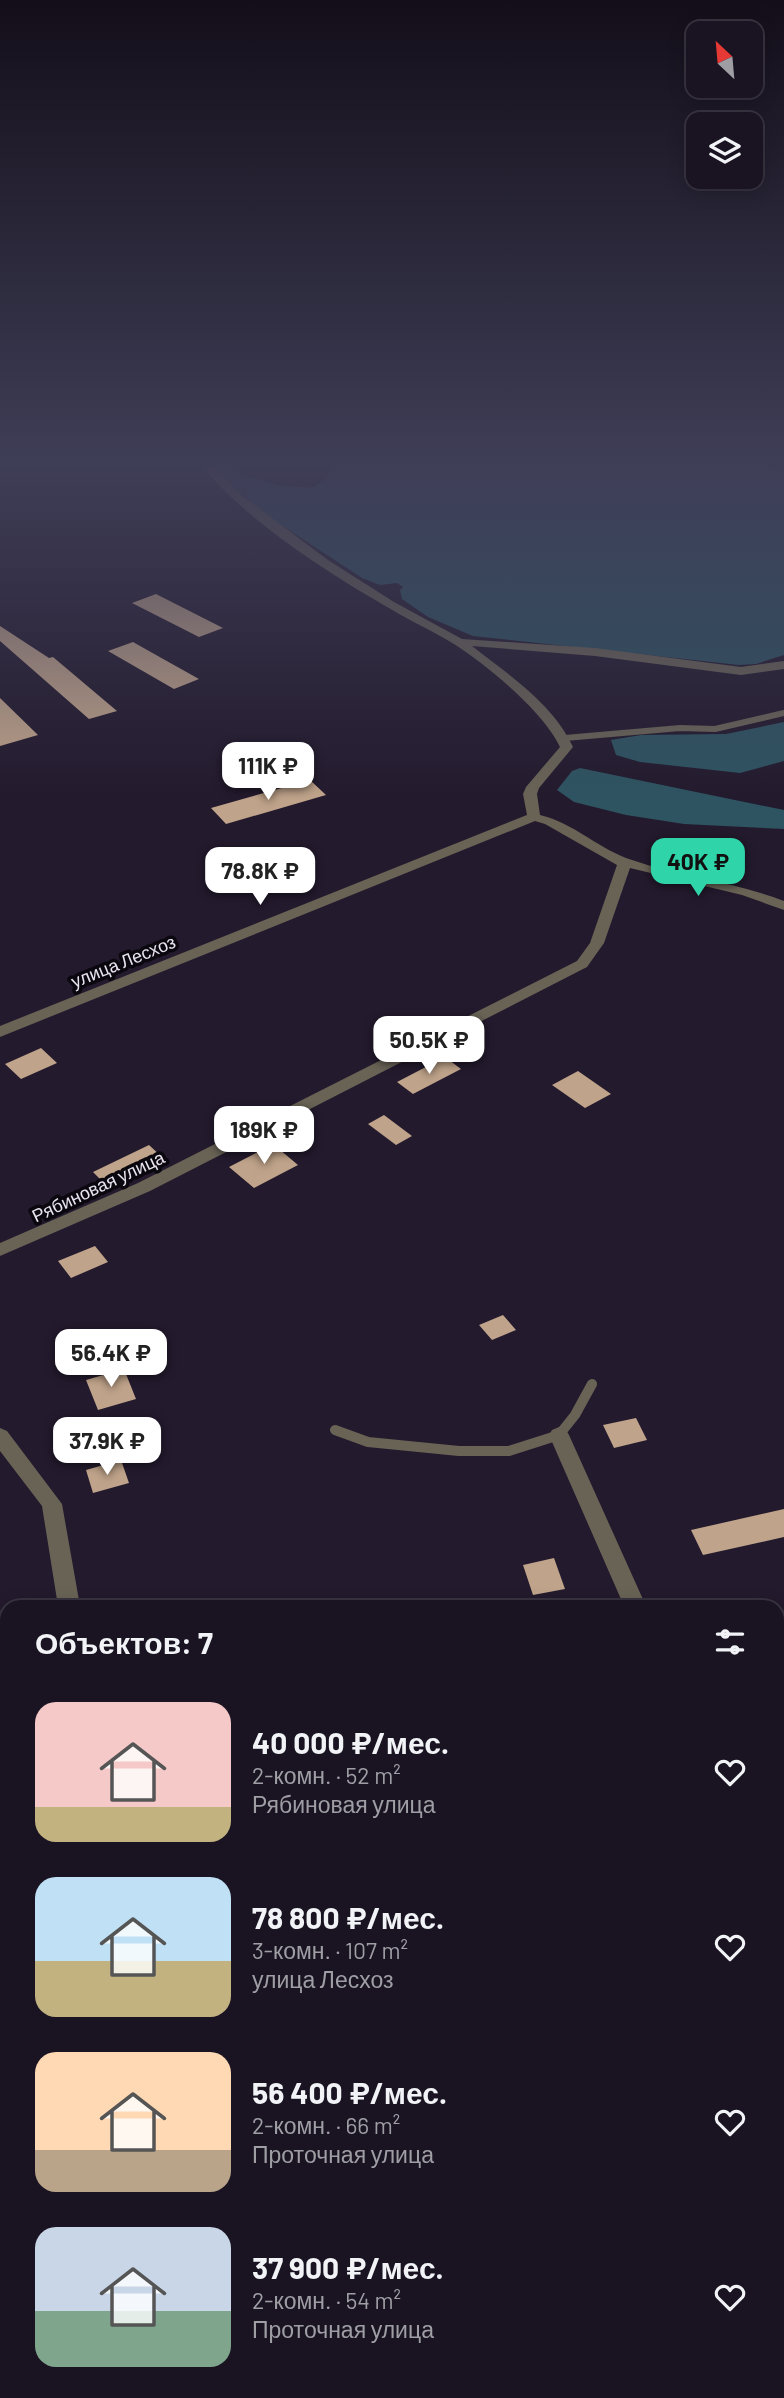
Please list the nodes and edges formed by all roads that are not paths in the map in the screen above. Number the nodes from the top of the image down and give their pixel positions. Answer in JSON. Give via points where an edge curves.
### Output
{"nodes":[{"id":1,"x":340,"y":575,"type":"edge"},
{"id":2,"x":459,"y":642,"type":"junction"},
{"id":3,"x":784,"y":665,"type":"edge"},
{"id":4,"x":784,"y":713,"type":"edge"},
{"id":5,"x":565,"y":738,"type":"junction"},
{"id":6,"x":534,"y":817,"type":"junction"},
{"id":7,"x":625,"y":863,"type":"junction"},
{"id":8,"x":784,"y":906,"type":"edge"},
{"id":9,"x":0,"y":1032,"type":"edge"},
{"id":10,"x":0,"y":1250,"type":"edge"},
{"id":11,"x":592,"y":1384,"type":"dead end"},
{"id":12,"x":335,"y":1430,"type":"dead end"},
{"id":13,"x":559,"y":1435,"type":"junction"},
{"id":14,"x":0,"y":1436,"type":"edge"},
{"id":15,"x":68,"y":1600,"type":"edge"},
{"id":16,"x":632,"y":1600,"type":"edge"}],
"edges":[{"from":1,"to":2,"type":"street"},
{"from":2,"to":3,"type":"street","via":[[595,652],[741,671]]},
{"from":2,"to":5,"type":"street","via":[[537,707]]},
{"from":4,"to":5,"type":"lane","via":[[715,729]]},
{"from":5,"to":6,"type":"street","via":[[567,747],[530,794]]},
{"from":6,"to":7,"type":"street","via":[[550,821]]},
{"from":6,"to":9,"type":"street","name":"улица Лесхоз"},
{"from":7,"to":8,"type":"street","via":[[735,889]]},
{"from":7,"to":10,"type":"street","name":"Рябиновая улица","via":[[597,943],[583,964],[144,1187]]},
{"from":11,"to":13,"type":"lane"},
{"from":12,"to":13,"type":"lane","via":[[368,1441],[459,1451],[509,1451]]},
{"from":13,"to":16,"type":"street"},
{"from":14,"to":15,"type":"street","via":[[51,1504]]}]}
